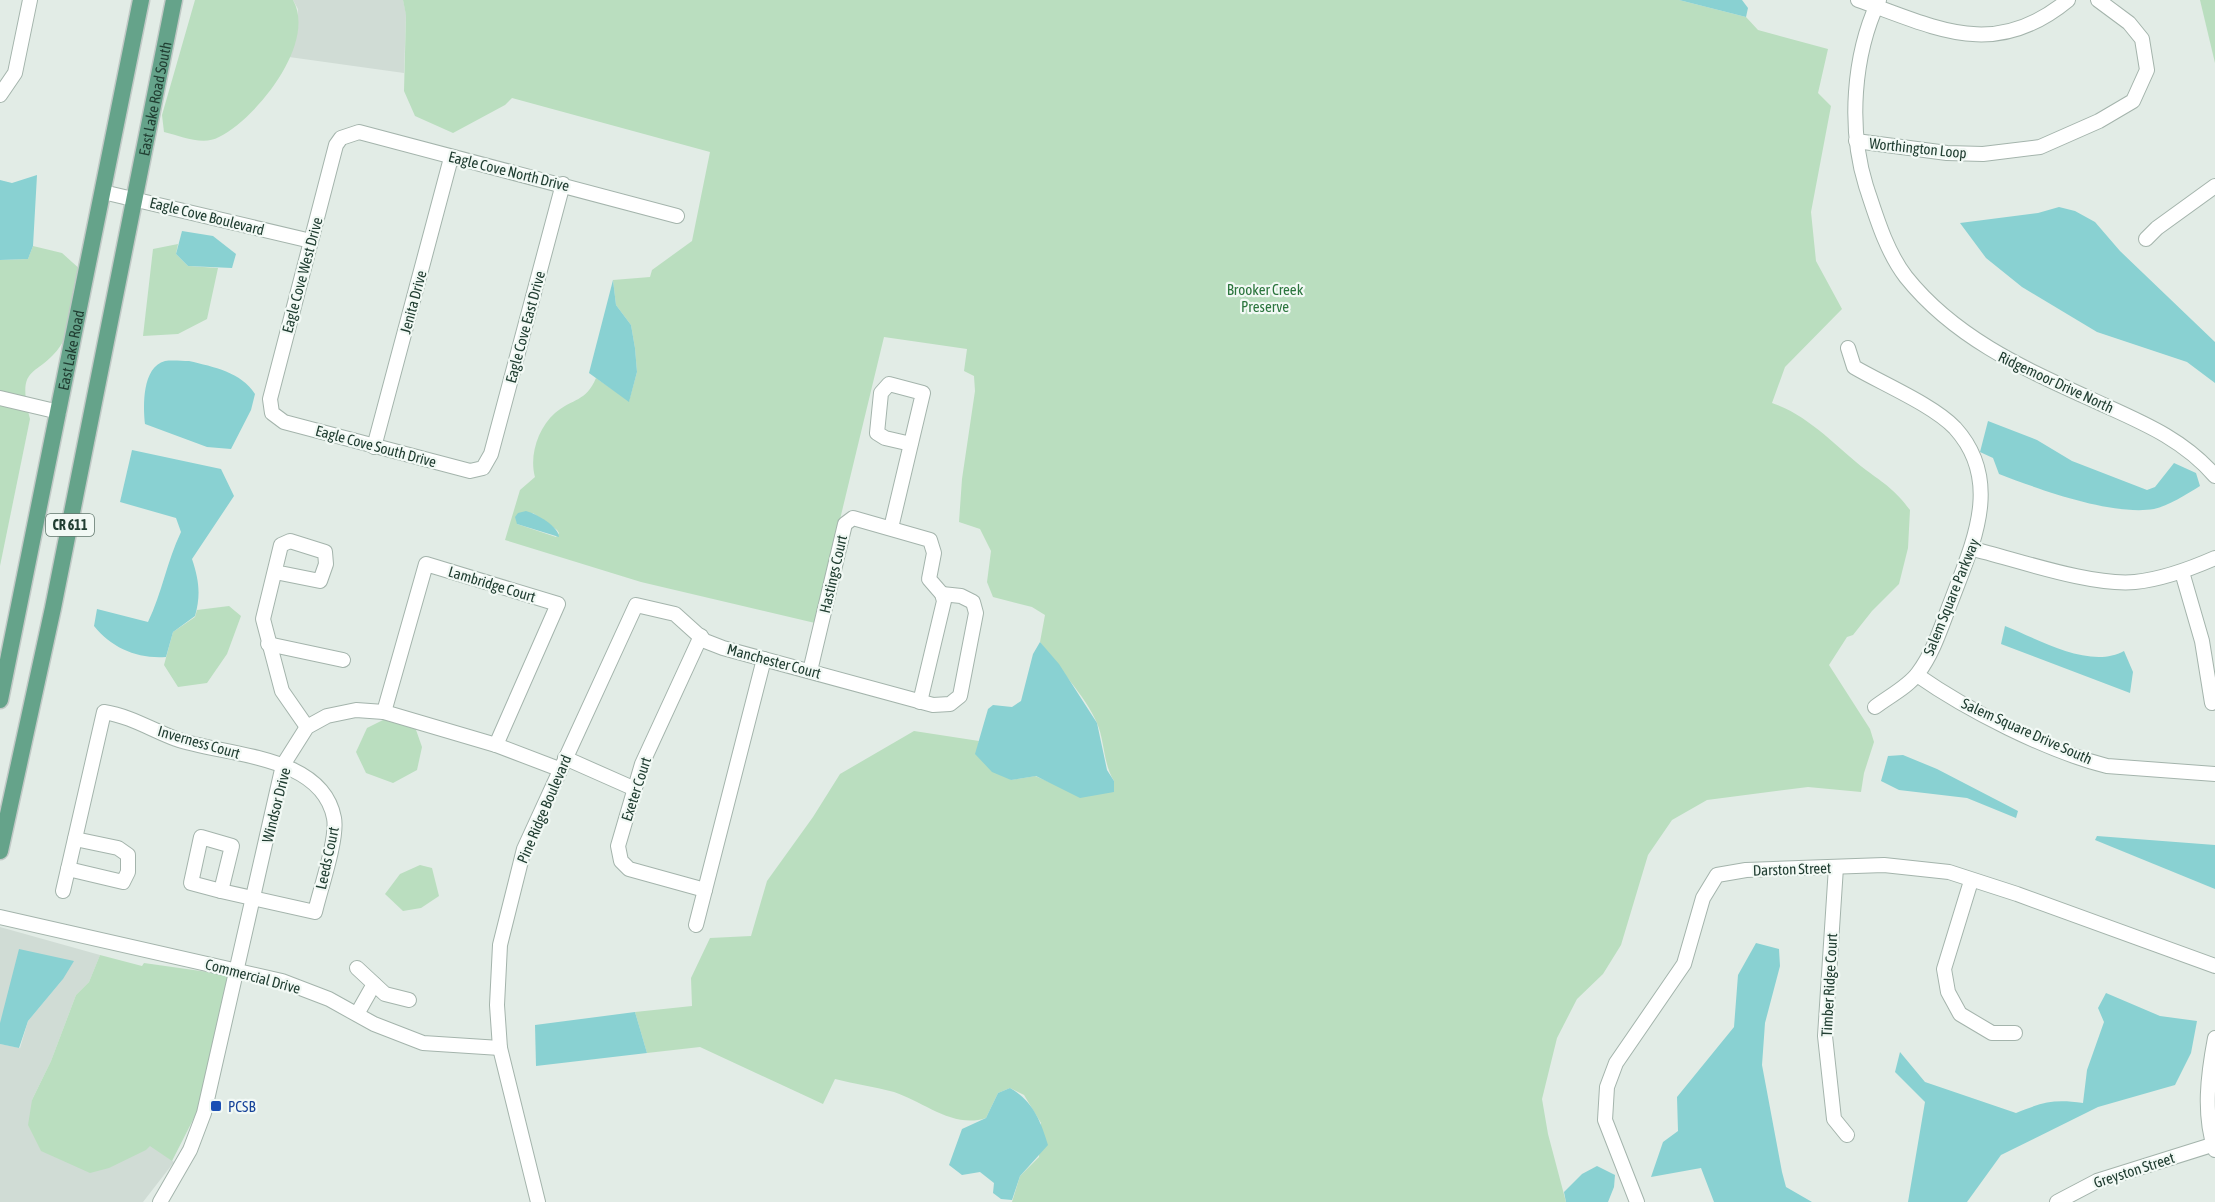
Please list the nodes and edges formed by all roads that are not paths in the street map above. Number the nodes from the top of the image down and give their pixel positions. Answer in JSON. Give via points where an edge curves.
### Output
{"nodes":[{"id":1,"x":30,"y":0,"type":"edge"},
{"id":2,"x":141,"y":0,"type":"edge"},
{"id":3,"x":174,"y":0,"type":"edge"},
{"id":4,"x":1858,"y":0,"type":"edge"},
{"id":5,"x":2068,"y":0,"type":"edge"},
{"id":6,"x":2098,"y":0,"type":"edge"},
{"id":7,"x":1878,"y":3,"type":"edge"},
{"id":8,"x":0,"y":94,"type":"edge"},
{"id":9,"x":341,"y":138,"type":"joint"},
{"id":10,"x":1856,"y":141,"type":"junction"},
{"id":11,"x":451,"y":158,"type":"junction"},
{"id":12,"x":563,"y":184,"type":"junction"},
{"id":13,"x":2215,"y":186,"type":"edge"},
{"id":14,"x":103,"y":192,"type":"junction"},
{"id":15,"x":134,"y":198,"type":"junction"},
{"id":16,"x":677,"y":216,"type":"dead end"},
{"id":17,"x":2146,"y":239,"type":"dead end"},
{"id":18,"x":311,"y":241,"type":"junction"},
{"id":19,"x":1848,"y":348,"type":"dead end"},
{"id":20,"x":0,"y":398,"type":"edge"},
{"id":21,"x":59,"y":412,"type":"junction"},
{"id":22,"x":272,"y":413,"type":"joint"},
{"id":23,"x":911,"y":444,"type":"junction"},
{"id":24,"x":374,"y":447,"type":"junction"},
{"id":25,"x":483,"y":468,"type":"joint"},
{"id":26,"x":2215,"y":476,"type":"edge"},
{"id":27,"x":891,"y":528,"type":"junction"},
{"id":28,"x":1972,"y":549,"type":"junction"},
{"id":29,"x":2215,"y":558,"type":"edge"},
{"id":30,"x":275,"y":572,"type":"dead end"},
{"id":31,"x":2182,"y":572,"type":"junction"},
{"id":32,"x":942,"y":594,"type":"junction"},
{"id":33,"x":636,"y":604,"type":"joint"},
{"id":34,"x":701,"y":636,"type":"junction"},
{"id":35,"x":268,"y":644,"type":"junction"},
{"id":36,"x":764,"y":659,"type":"junction"},
{"id":37,"x":343,"y":660,"type":"dead end"},
{"id":38,"x":810,"y":672,"type":"junction"},
{"id":39,"x":1917,"y":675,"type":"junction"},
{"id":40,"x":0,"y":700,"type":"edge"},
{"id":41,"x":921,"y":702,"type":"junction"},
{"id":42,"x":2212,"y":703,"type":"dead end"},
{"id":43,"x":1875,"y":707,"type":"dead end"},
{"id":44,"x":384,"y":711,"type":"junction"},
{"id":45,"x":307,"y":727,"type":"junction"},
{"id":46,"x":496,"y":746,"type":"junction"},
{"id":47,"x":562,"y":763,"type":"junction"},
{"id":48,"x":283,"y":765,"type":"junction"},
{"id":49,"x":2215,"y":774,"type":"edge"},
{"id":50,"x":635,"y":789,"type":"junction"},
{"id":51,"x":75,"y":839,"type":"junction"},
{"id":52,"x":0,"y":851,"type":"edge"},
{"id":53,"x":1836,"y":867,"type":"junction"},
{"id":54,"x":68,"y":869,"type":"junction"},
{"id":55,"x":1971,"y":880,"type":"junction"},
{"id":56,"x":705,"y":890,"type":"junction"},
{"id":57,"x":63,"y":891,"type":"dead end"},
{"id":58,"x":221,"y":891,"type":"dead end"},
{"id":59,"x":254,"y":898,"type":"junction"},
{"id":60,"x":0,"y":918,"type":"edge"},
{"id":61,"x":696,"y":925,"type":"dead end"},
{"id":62,"x":2215,"y":966,"type":"edge"},
{"id":63,"x":357,"y":968,"type":"dead end"},
{"id":64,"x":237,"y":970,"type":"junction"},
{"id":65,"x":374,"y":984,"type":"junction"},
{"id":66,"x":409,"y":1000,"type":"dead end"},
{"id":67,"x":357,"y":1014,"type":"junction"},
{"id":68,"x":2015,"y":1033,"type":"dead end"},
{"id":69,"x":2215,"y":1038,"type":"edge"},
{"id":70,"x":500,"y":1048,"type":"junction"},
{"id":71,"x":1847,"y":1135,"type":"dead end"},
{"id":72,"x":2214,"y":1146,"type":"edge"},
{"id":73,"x":160,"y":1202,"type":"edge"},
{"id":74,"x":538,"y":1202,"type":"edge"},
{"id":75,"x":1637,"y":1202,"type":"edge"},
{"id":76,"x":2057,"y":1202,"type":"edge"}],
"edges":[{"from":1,"to":8,"type":"street","via":[[15,74]]},
{"from":2,"to":14,"type":"main road","name":"East Lake Road","number":"CR 611"},
{"from":3,"to":15,"type":"main road","name":"East Lake Road South","number":"CR 611"},
{"from":4,"to":7,"type":"street"},
{"from":5,"to":7,"type":"street","via":[[2025,28],[1993,36],[1955,33]]},
{"from":6,"to":10,"type":"street","name":"Worthington Loop","via":[[2129,23],[2142,39],[2147,70],[2133,101],[2099,121],[2040,147],[1983,154]]},
{"from":7,"to":10,"type":"street","name":"Ridgemoor Drive North","via":[[1860,60]]},
{"from":9,"to":11,"type":"street","name":"Eagle Cove North Drive","via":[[359,132]]},
{"from":9,"to":18,"type":"street","name":"Eagle Cove West Drive"},
{"from":10,"to":26,"type":"street","name":"Ridgemoor Drive North","via":[[1880,228],[1905,276],[1953,325],[2019,367],[2162,432],[2197,457]]},
{"from":11,"to":12,"type":"street","name":"Eagle Cove North Drive"},
{"from":11,"to":24,"type":"street","name":"Jenita Drive"},
{"from":12,"to":16,"type":"street","name":"Eagle Cove North Drive"},
{"from":12,"to":25,"type":"street","name":"Eagle Cove East Drive","via":[[491,454]]},
{"from":13,"to":17,"type":"street"},
{"from":14,"to":15,"type":"street","name":"Eagle Cove Boulevard"},
{"from":14,"to":21,"type":"main road","name":"East Lake Road","number":"CR 611"},
{"from":15,"to":18,"type":"street","name":"Eagle Cove Boulevard"},
{"from":15,"to":52,"type":"main road","number":"CR 611","via":[[53,608]]},
{"from":18,"to":22,"type":"street","name":"Eagle Cove West Drive","via":[[270,399]]},
{"from":19,"to":28,"type":"street","name":"Salem Square Parkway","via":[[1854,367],[1942,416],[1967,446],[1982,494]]},
{"from":20,"to":21,"type":"street"},
{"from":21,"to":40,"type":"main road","name":"East Lake Road","number":"CR 611"},
{"from":22,"to":24,"type":"street","name":"Eagle Cove South Drive","via":[[284,422]]},
{"from":23,"to":23,"type":"street","via":[[923,393],[889,384],[881,393],[877,433]]},
{"from":23,"to":27,"type":"street"},
{"from":24,"to":25,"type":"street","name":"Eagle Cove South Drive","via":[[470,471]]},
{"from":27,"to":32,"type":"street","name":"Hastings Court","via":[[930,540],[933,553],[929,579]]},
{"from":27,"to":38,"type":"street","name":"Hastings Court","via":[[853,518],[845,524]]},
{"from":28,"to":31,"type":"street","via":[[2110,582],[2136,582]]},
{"from":28,"to":39,"type":"street","name":"Salem Square Parkway","via":[[1935,642]]},
{"from":29,"to":31,"type":"street"},
{"from":30,"to":35,"type":"street","via":[[263,619]]},
{"from":31,"to":42,"type":"street","via":[[2202,641]]},
{"from":32,"to":41,"type":"street","via":[[944,601]]},
{"from":32,"to":41,"type":"street","name":"Manchester Court","via":[[973,602],[976,613],[962,686],[960,696],[950,704]]},
{"from":33,"to":34,"type":"street","name":"Manchester Court","via":[[675,614]]},
{"from":33,"to":47,"type":"street","name":"Pine Ridge Boulevard"},
{"from":34,"to":36,"type":"street","name":"Manchester Court","via":[[723,648]]},
{"from":34,"to":50,"type":"street","name":"Exeter Court","via":[[642,764]]},
{"from":35,"to":37,"type":"street"},
{"from":35,"to":45,"type":"street","via":[[282,691]]},
{"from":36,"to":38,"type":"street","name":"Manchester Court"},
{"from":36,"to":56,"type":"street"},
{"from":38,"to":41,"type":"street","name":"Manchester Court"},
{"from":39,"to":43,"type":"street","name":"Salem Square Parkway"},
{"from":39,"to":49,"type":"street","name":"Salem Square Drive South","via":[[1941,692],[2091,762]]},
{"from":44,"to":45,"type":"street","via":[[356,710],[327,716]]},
{"from":44,"to":46,"type":"street"},
{"from":44,"to":46,"type":"street","name":"Lambridge Court","via":[[426,564],[558,604]]},
{"from":45,"to":48,"type":"street","name":"Windsor Drive"},
{"from":46,"to":47,"type":"street"},
{"from":47,"to":50,"type":"street"},
{"from":47,"to":70,"type":"street","name":"Pine Ridge Boulevard","via":[[524,849],[500,945]]},
{"from":48,"to":51,"type":"street","name":"Inverness Court","via":[[177,739],[104,712]]},
{"from":48,"to":59,"type":"street","name":"Windsor Drive"},
{"from":48,"to":59,"type":"street","name":"Leeds Court","via":[[313,782],[329,801],[335,820],[334,836],[315,912]]},
{"from":50,"to":56,"type":"street","name":"Exeter Court","via":[[618,846],[621,861],[628,869]]},
{"from":51,"to":54,"type":"street","name":"Inverness Court"},
{"from":51,"to":54,"type":"street","via":[[128,855],[128,872],[123,882]]},
{"from":53,"to":55,"type":"street","name":"Darston Street","via":[[1913,866]]},
{"from":53,"to":71,"type":"street","name":"Timber Ridge Court","via":[[1825,1036],[1834,1119]]},
{"from":53,"to":75,"type":"street","name":"Darston Street","via":[[1746,870],[1713,878],[1703,898],[1684,964],[1616,1063],[1607,1087],[1605,1120]]},
{"from":54,"to":57,"type":"street","name":"Inverness Court"},
{"from":55,"to":62,"type":"street","name":"Darston Street"},
{"from":55,"to":68,"type":"street","via":[[1944,969],[1948,992],[1960,1014],[1992,1033]]},
{"from":56,"to":61,"type":"street"},
{"from":58,"to":59,"type":"street"},
{"from":59,"to":64,"type":"street","name":"Windsor Drive"},
{"from":60,"to":64,"type":"street","name":"Commercial Drive"},
{"from":63,"to":65,"type":"street"},
{"from":64,"to":67,"type":"street","name":"Commercial Drive","via":[[282,981]]},
{"from":64,"to":73,"type":"street","name":"Windsor Drive","via":[[202,1119],[190,1150]]},
{"from":65,"to":66,"type":"street","via":[[394,998]]},
{"from":65,"to":67,"type":"street"},
{"from":67,"to":70,"type":"street","name":"Commercial Drive","via":[[423,1043]]},
{"from":69,"to":72,"type":"street","via":[[2207,1102]]},
{"from":70,"to":74,"type":"street","name":"Pine Ridge Boulevard"},
{"from":72,"to":76,"type":"street","name":"Greyston Street","via":[[2097,1181]]}]}
